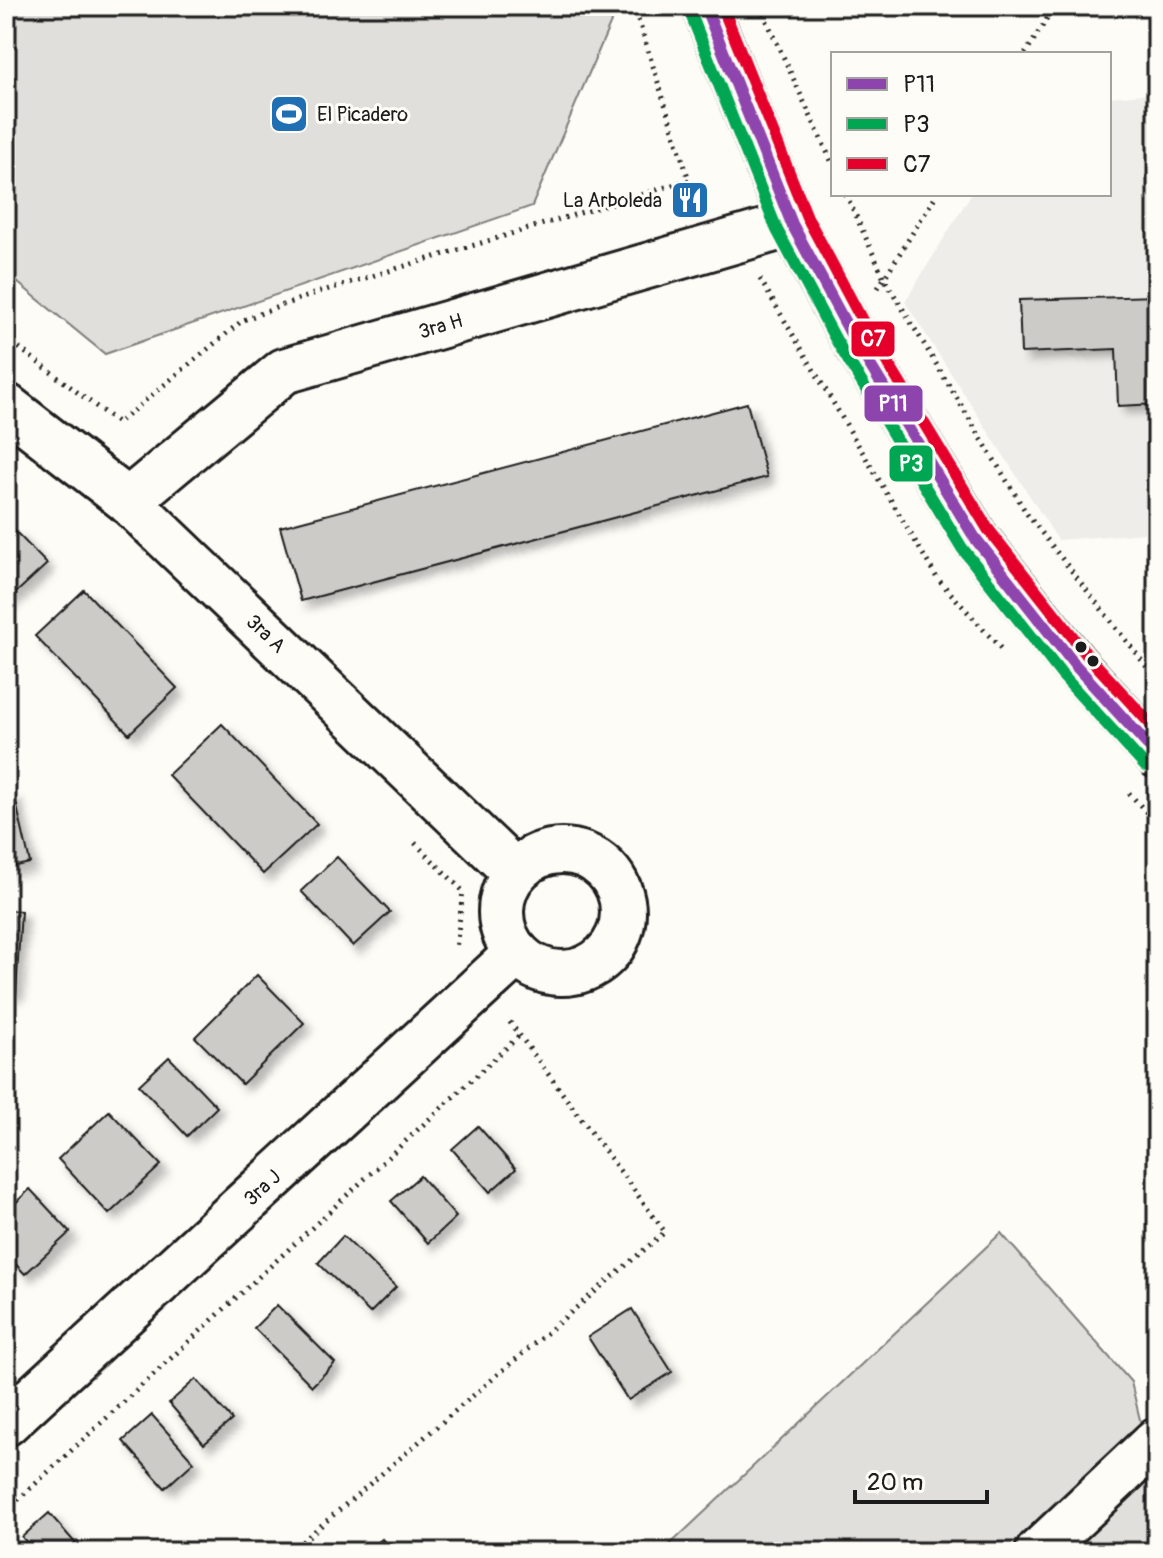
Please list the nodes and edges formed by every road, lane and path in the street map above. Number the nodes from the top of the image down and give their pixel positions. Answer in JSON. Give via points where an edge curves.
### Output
{"nodes":[{"id":1,"x":634,"y":6,"type":"edge"},
{"id":2,"x":705,"y":6,"type":"edge"},
{"id":3,"x":760,"y":6,"type":"edge"},
{"id":4,"x":1055,"y":6,"type":"edge"},
{"id":5,"x":1026,"y":52,"type":"edge"},
{"id":6,"x":831,"y":161,"type":"edge"},
{"id":7,"x":847,"y":196,"type":"edge"},
{"id":8,"x":936,"y":196,"type":"edge"},
{"id":9,"x":792,"y":224,"type":"junction"},
{"id":10,"x":884,"y":278,"type":"junction"},
{"id":11,"x":850,"y":332,"type":"junction"},
{"id":12,"x":6,"y":338,"type":"edge"},
{"id":13,"x":6,"y":406,"type":"edge"},
{"id":14,"x":128,"y":501,"type":"junction"},
{"id":15,"x":1157,"y":680,"type":"edge"},
{"id":16,"x":1157,"y":755,"type":"edge"},
{"id":17,"x":406,"y":835,"type":"dead end"},
{"id":18,"x":515,"y":872,"type":"junction"},
{"id":19,"x":456,"y":950,"type":"dead end"},
{"id":20,"x":517,"y":953,"type":"junction"},
{"id":21,"x":482,"y":985,"type":"junction"},
{"id":22,"x":519,"y":1036,"type":"junction"},
{"id":23,"x":6,"y":1423,"type":"edge"},
{"id":24,"x":1157,"y":1440,"type":"edge"},
{"id":25,"x":6,"y":1511,"type":"edge"},
{"id":26,"x":290,"y":1552,"type":"edge"},
{"id":27,"x":1038,"y":1552,"type":"edge"}],
"edges":[{"from":1,"to":12,"type":"path","via":[[689,180],[243,320],[118,423]]},
{"from":2,"to":9,"type":"street"},
{"from":3,"to":6,"type":"path"},
{"from":4,"to":5,"type":"path"},
{"from":7,"to":10,"type":"path"},
{"from":8,"to":10,"type":"path"},
{"from":9,"to":11,"type":"street"},
{"from":9,"to":14,"type":"street","name":"3ra H","via":[[284,371]]},
{"from":10,"to":11,"type":"path"},
{"from":10,"to":15,"type":"path","via":[[1027,514]]},
{"from":11,"to":16,"type":"street","via":[[975,538],[1075,665]]},
{"from":13,"to":14,"type":"street","name":"3ra A"},
{"from":14,"to":18,"type":"street","name":"3ra A"},
{"from":17,"to":19,"type":"path","via":[[463,891]]},
{"from":18,"to":20,"type":"street","via":[[501,904],[501,922]]},
{"from":18,"to":20,"type":"street","via":[[531,859],[570,851],[607,870],[623,907],[614,943],[586,967],[550,971]]},
{"from":20,"to":21,"type":"street","name":"3ra J"},
{"from":21,"to":22,"type":"path"},
{"from":21,"to":23,"type":"street","name":"3ra J"},
{"from":22,"to":25,"type":"path"},
{"from":22,"to":26,"type":"path","via":[[665,1232]]},
{"from":24,"to":27,"type":"street"}]}
